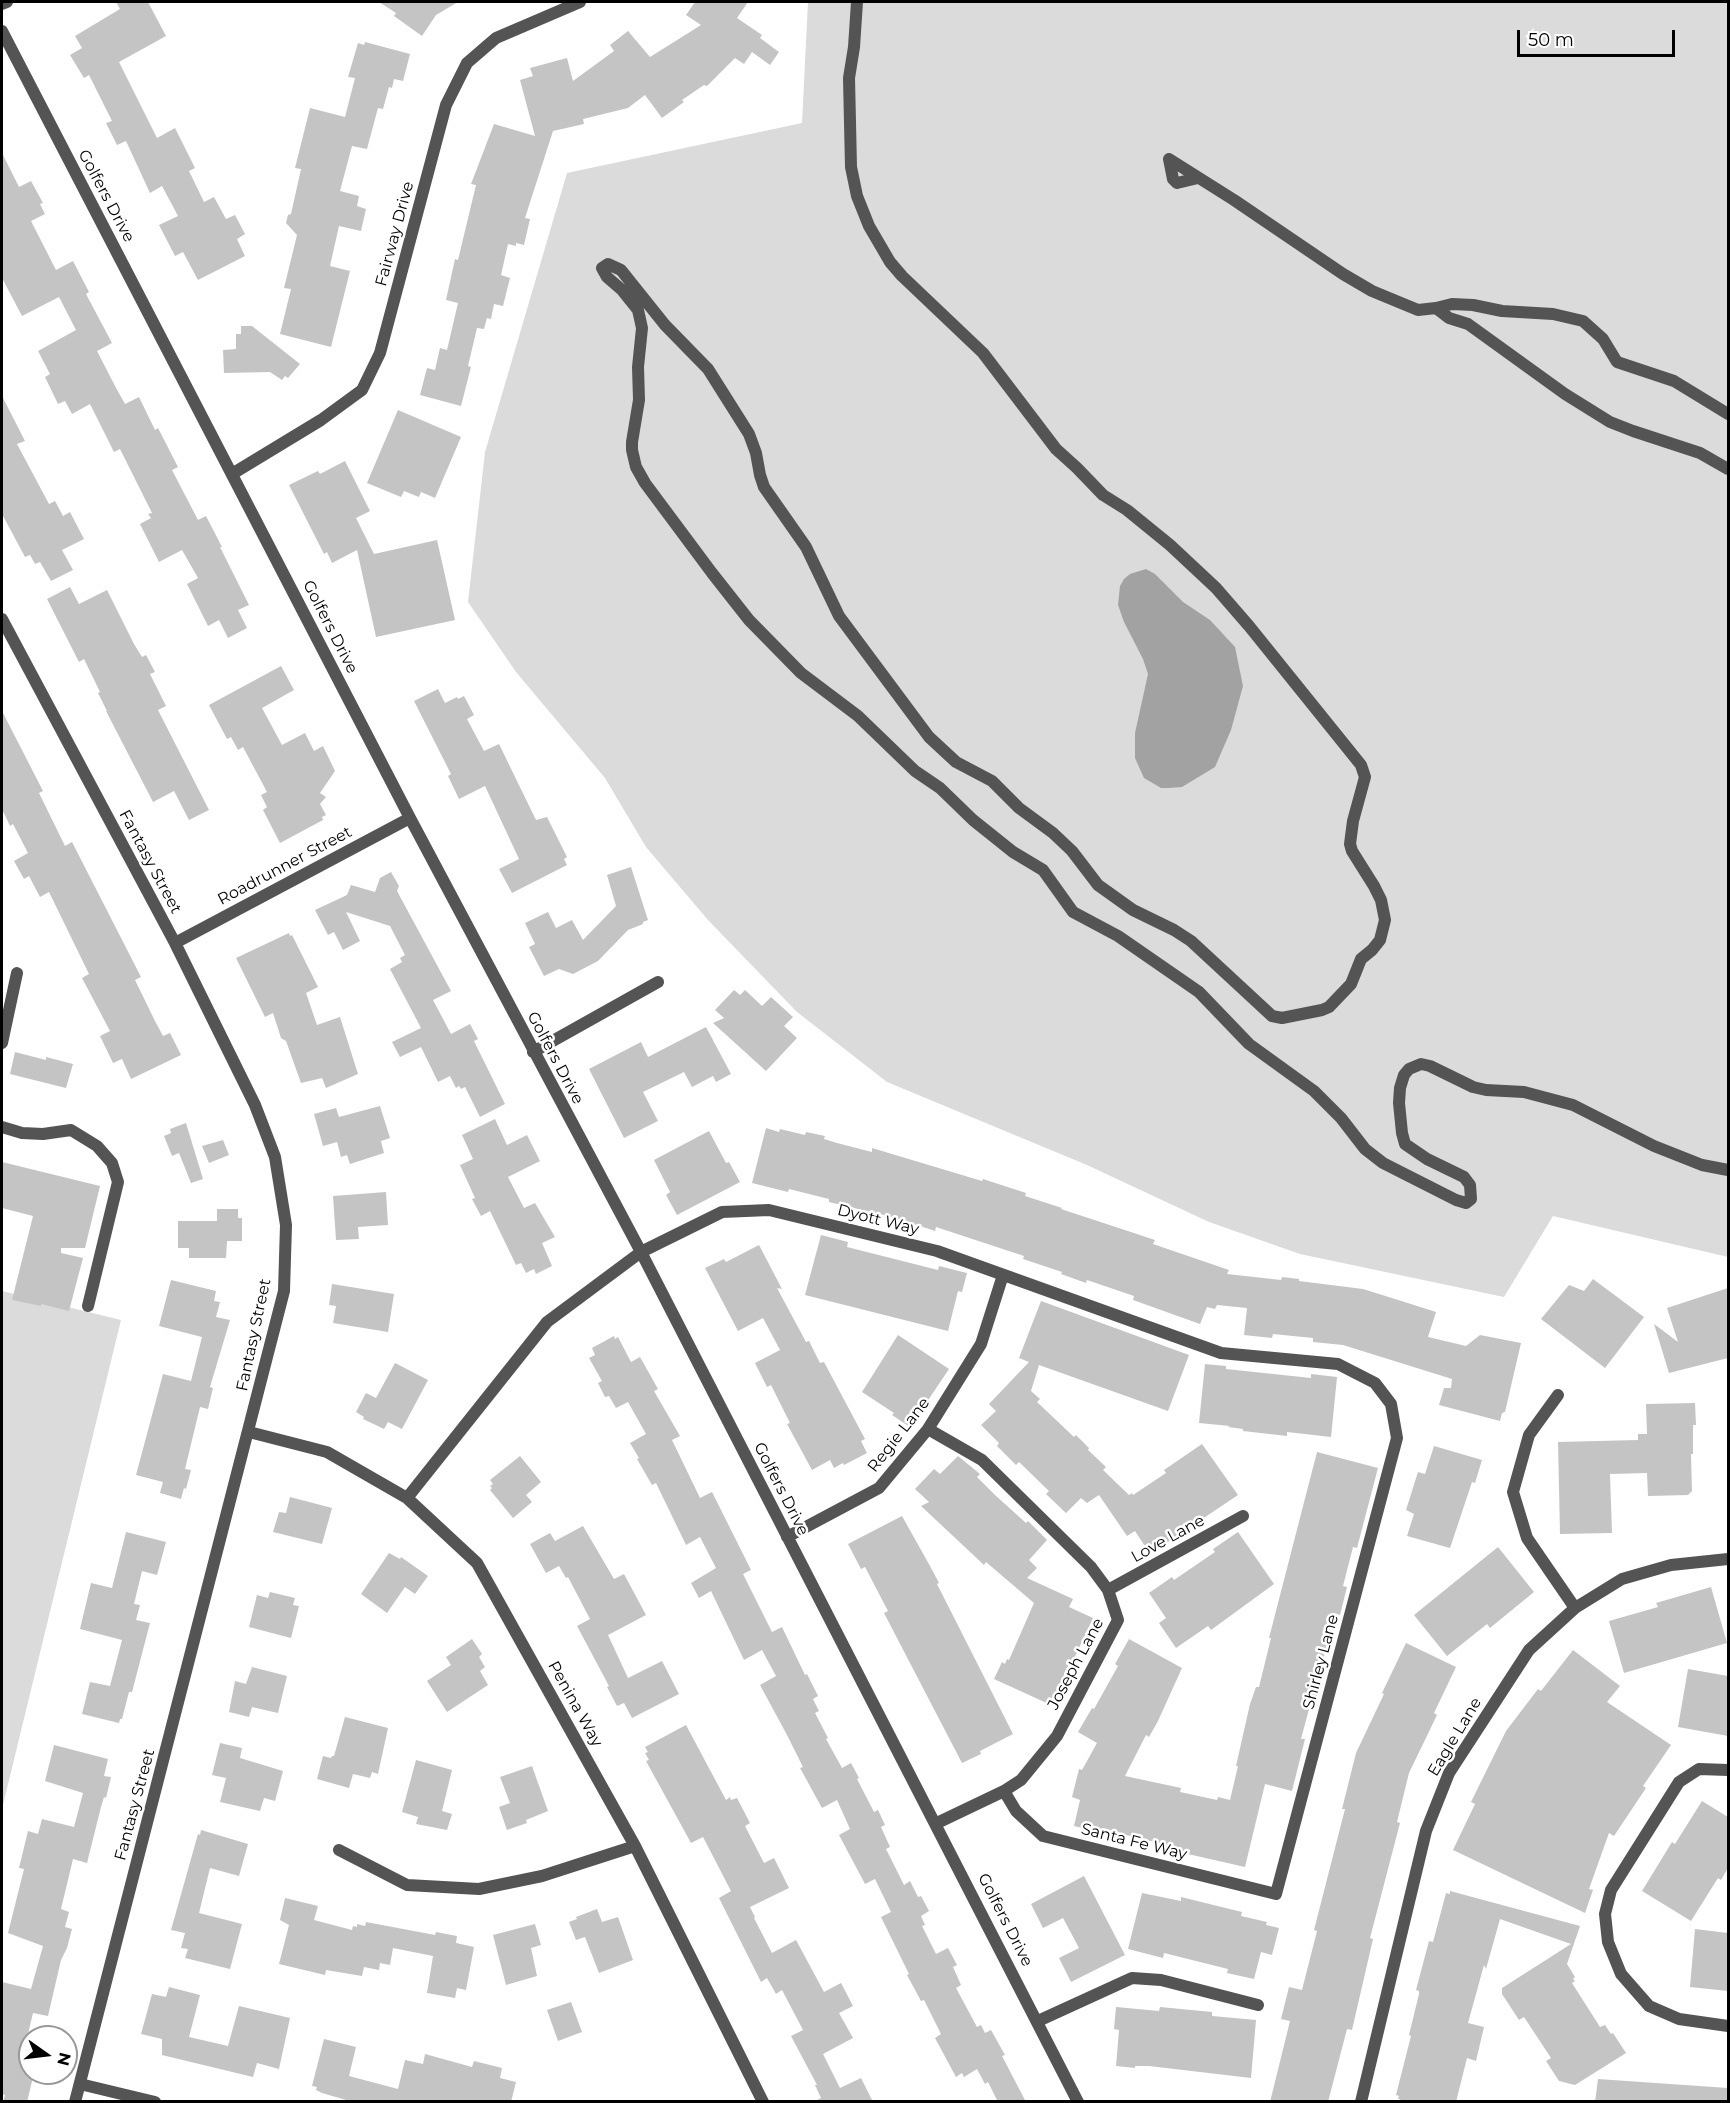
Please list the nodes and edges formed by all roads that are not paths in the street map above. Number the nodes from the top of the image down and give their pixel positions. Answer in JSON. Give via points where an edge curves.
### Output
{"nodes":[{"id":1,"x":7,"y":2,"type":"edge"},
{"id":2,"x":580,"y":2,"type":"edge"},
{"id":3,"x":857,"y":2,"type":"edge"},
{"id":4,"x":2,"y":4,"type":"edge"},
{"id":5,"x":2,"y":31,"type":"edge"},
{"id":6,"x":1198,"y":178,"type":"dead end"},
{"id":7,"x":1436,"y":308,"type":"junction"},
{"id":8,"x":1728,"y":414,"type":"edge"},
{"id":9,"x":1728,"y":469,"type":"edge"},
{"id":10,"x":232,"y":474,"type":"junction"},
{"id":11,"x":2,"y":619,"type":"edge"},
{"id":12,"x":410,"y":818,"type":"junction"},
{"id":13,"x":175,"y":943,"type":"junction"},
{"id":14,"x":17,"y":973,"type":"dead end"},
{"id":15,"x":658,"y":982,"type":"dead end"},
{"id":16,"x":2,"y":1043,"type":"edge"},
{"id":17,"x":533,"y":1052,"type":"junction"},
{"id":18,"x":2,"y":1127,"type":"edge"},
{"id":19,"x":1728,"y":1170,"type":"edge"},
{"id":20,"x":641,"y":1252,"type":"junction"},
{"id":21,"x":1003,"y":1275,"type":"junction"},
{"id":22,"x":88,"y":1306,"type":"dead end"},
{"id":23,"x":1558,"y":1395,"type":"dead end"},
{"id":24,"x":928,"y":1429,"type":"junction"},
{"id":25,"x":249,"y":1432,"type":"junction"},
{"id":26,"x":1397,"y":1438,"type":"joint"},
{"id":27,"x":407,"y":1497,"type":"junction"},
{"id":28,"x":1243,"y":1516,"type":"dead end"},
{"id":29,"x":787,"y":1537,"type":"junction"},
{"id":30,"x":1728,"y":1559,"type":"edge"},
{"id":31,"x":1108,"y":1590,"type":"junction"},
{"id":32,"x":1575,"y":1608,"type":"junction"},
{"id":33,"x":1728,"y":1770,"type":"edge"},
{"id":34,"x":1004,"y":1791,"type":"junction"},
{"id":35,"x":937,"y":1823,"type":"junction"},
{"id":36,"x":635,"y":1846,"type":"junction"},
{"id":37,"x":339,"y":1850,"type":"dead end"},
{"id":38,"x":1276,"y":1894,"type":"joint"},
{"id":39,"x":1258,"y":2005,"type":"dead end"},
{"id":40,"x":1038,"y":2021,"type":"junction"},
{"id":41,"x":1728,"y":2025,"type":"edge"},
{"id":42,"x":80,"y":2084,"type":"junction"},
{"id":43,"x":75,"y":2102,"type":"edge"},
{"id":44,"x":155,"y":2102,"type":"edge"},
{"id":45,"x":763,"y":2102,"type":"edge"},
{"id":46,"x":1078,"y":2102,"type":"edge"},
{"id":47,"x":1361,"y":2102,"type":"edge"}],
"edges":[{"from":1,"to":4,"type":"street"},
{"from":2,"to":10,"type":"street","name":"Fairway Drive","via":[[496,38],[467,63],[446,105],[380,353],[362,390]]},
{"from":3,"to":19,"type":"street","via":[[849,86],[851,167],[869,226],[890,262],[983,352],[1056,449],[1103,495],[1170,545],[1216,588],[1361,765],[1365,777],[1350,844],[1381,900],[1385,920],[1380,940],[1361,959],[1351,984],[1322,1010],[1272,1017],[1191,941],[1133,910],[1098,885],[1053,833],[1019,808],[999,786],[956,762],[929,737],[839,615],[806,547],[764,487],[749,434],[708,369],[665,326],[621,270],[608,264],[602,268],[638,310],[642,328],[639,400],[632,442],[636,467],[645,483],[749,620],[801,673],[858,716],[973,820],[1043,870],[1073,912],[1118,936],[1199,992],[1249,1044],[1314,1091],[1365,1149],[1383,1163],[1456,1200],[1466,1203],[1470,1199],[1470,1185],[1464,1178],[1405,1144],[1398,1103],[1400,1088],[1408,1069],[1421,1064],[1486,1090],[1524,1092],[1573,1105],[1654,1146],[1702,1165]]},
{"from":5,"to":10,"type":"street","name":"Golfers Drive"},
{"from":6,"to":7,"type":"street","via":[[1372,291],[1418,310]]},
{"from":7,"to":8,"type":"street","via":[[1473,305],[1583,321],[1604,339],[1617,362],[1674,381]]},
{"from":7,"to":9,"type":"street","via":[[1449,318],[1468,324],[1610,422],[1700,453]]},
{"from":10,"to":12,"type":"street","name":"Golfers Drive"},
{"from":11,"to":13,"type":"street","name":"Fantasy Street"},
{"from":12,"to":13,"type":"street","name":"Roadrunner Street"},
{"from":12,"to":17,"type":"street","name":"Golfers Drive"},
{"from":13,"to":25,"type":"street","name":"Fantasy Street","via":[[255,1105],[275,1157],[286,1225],[284,1291]]},
{"from":14,"to":16,"type":"street"},
{"from":15,"to":17,"type":"street"},
{"from":17,"to":20,"type":"street","name":"Golfers Drive"},
{"from":18,"to":22,"type":"street","via":[[43,1134],[71,1130],[97,1146],[112,1163],[118,1182]]},
{"from":20,"to":21,"type":"street","name":"Dyott Way","via":[[722,1212],[769,1210],[937,1251]]},
{"from":20,"to":27,"type":"street","name":"Dyott Way","via":[[547,1322]]},
{"from":20,"to":29,"type":"street","name":"Golfers Drive"},
{"from":21,"to":24,"type":"street","name":"Regie Lane","via":[[981,1344]]},
{"from":21,"to":26,"type":"street","name":"Dyott Way","via":[[1221,1353],[1338,1364],[1375,1383],[1391,1404]]},
{"from":23,"to":32,"type":"street","via":[[1529,1435],[1513,1492],[1527,1538]]},
{"from":24,"to":29,"type":"street","name":"Regie Lane","via":[[879,1488]]},
{"from":24,"to":31,"type":"street","name":"Joseph Lane","via":[[982,1460],[1091,1567]]},
{"from":25,"to":27,"type":"street","name":"Penina Way","via":[[327,1452]]},
{"from":25,"to":42,"type":"street","name":"Fantasy Street"},
{"from":26,"to":38,"type":"street","name":"Shirley Lane"},
{"from":27,"to":36,"type":"street","name":"Penina Way","via":[[477,1563]]},
{"from":28,"to":31,"type":"street","name":"Love Lane"},
{"from":29,"to":35,"type":"street","name":"Golfers Drive"},
{"from":30,"to":32,"type":"street","name":"Eagle Lane","via":[[1671,1565],[1622,1579]]},
{"from":31,"to":34,"type":"street","name":"Joseph Lane","via":[[1118,1620],[1056,1736],[1021,1780]]},
{"from":32,"to":47,"type":"street","name":"Eagle Lane","via":[[1529,1650],[1449,1773],[1426,1831]]},
{"from":33,"to":41,"type":"street","via":[[1699,1769],[1678,1782],[1611,1890],[1605,1914],[1608,1942],[1621,1974],[1649,2006],[1678,2019]]},
{"from":34,"to":35,"type":"street","name":"Joseph Lane"},
{"from":34,"to":38,"type":"street","name":"Santa Fe Way","via":[[1016,1811],[1043,1836]]},
{"from":35,"to":40,"type":"street","name":"Golfers Drive"},
{"from":36,"to":37,"type":"street","via":[[542,1876],[479,1889],[407,1885]]},
{"from":36,"to":45,"type":"street","name":"Penina Way"},
{"from":39,"to":40,"type":"street","via":[[1161,1980],[1132,1978]]},
{"from":40,"to":46,"type":"street","name":"Golfers Drive"},
{"from":42,"to":43,"type":"street","name":"Fantasy Street"},
{"from":42,"to":44,"type":"street"}]}
